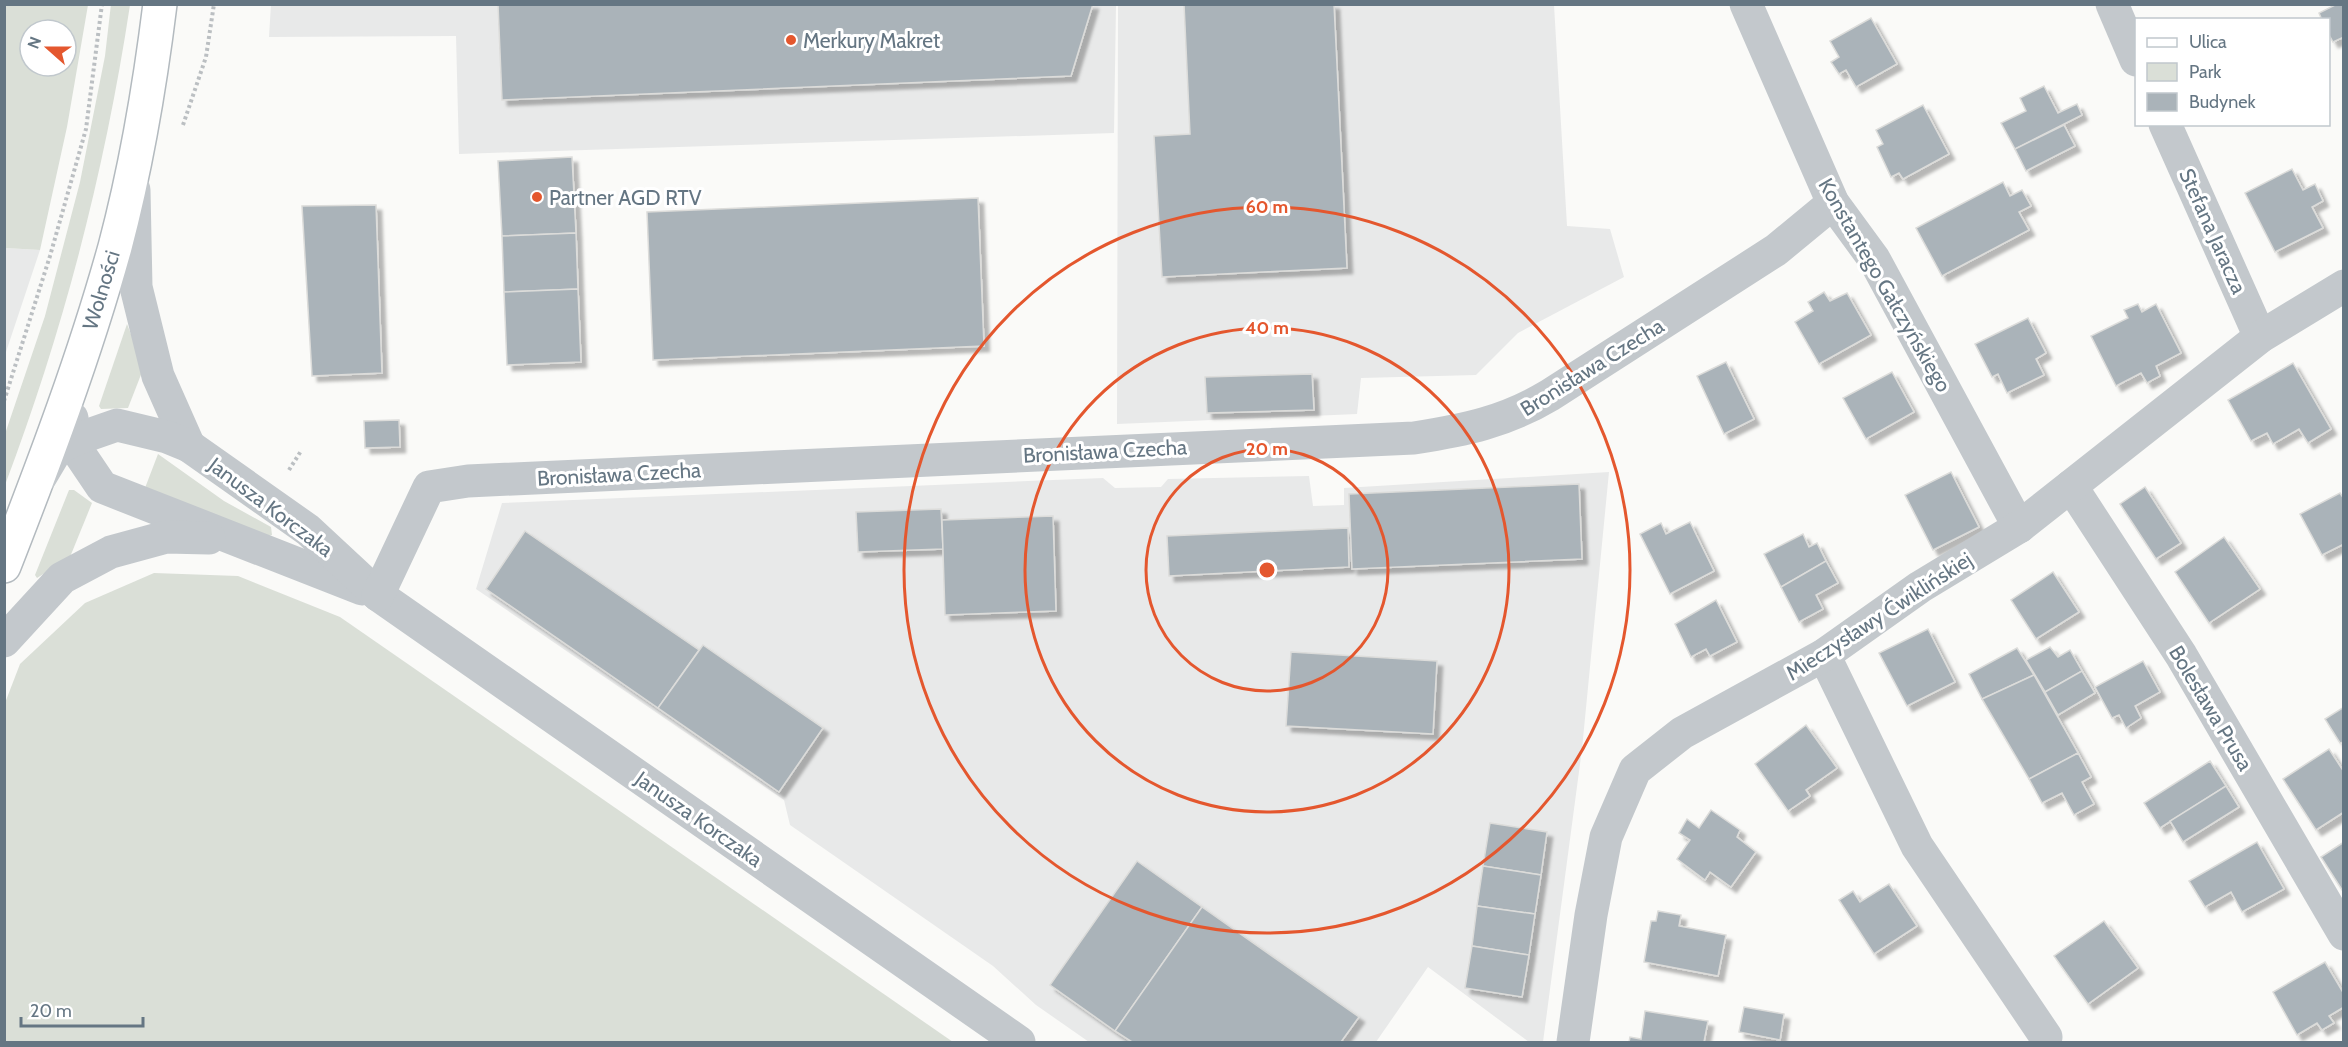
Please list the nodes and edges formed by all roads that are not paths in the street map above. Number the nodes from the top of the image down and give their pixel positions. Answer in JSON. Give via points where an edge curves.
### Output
{"nodes":[{"id":1,"x":160,"y":4,"type":"edge"},
{"id":2,"x":1746,"y":4,"type":"edge"},
{"id":3,"x":2112,"y":4,"type":"edge"},
{"id":4,"x":2135,"y":58,"type":"edge"},
{"id":5,"x":2166,"y":126,"type":"edge"},
{"id":6,"x":133,"y":167,"type":"junction"},
{"id":7,"x":1833,"y":203,"type":"junction"},
{"id":8,"x":2343,"y":286,"type":"edge"},
{"id":9,"x":2260,"y":337,"type":"junction"},
{"id":10,"x":81,"y":358,"type":"junction"},
{"id":11,"x":74,"y":440,"type":"junction"},
{"id":12,"x":189,"y":446,"type":"junction"},
{"id":13,"x":37,"y":482,"type":"junction"},
{"id":14,"x":2071,"y":486,"type":"junction"},
{"id":15,"x":2019,"y":527,"type":"junction"},
{"id":16,"x":233,"y":538,"type":"junction"},
{"id":17,"x":4,"y":566,"type":"edge"},
{"id":18,"x":378,"y":595,"type":"junction"},
{"id":19,"x":4,"y":641,"type":"edge"},
{"id":20,"x":1824,"y":656,"type":"junction"},
{"id":21,"x":2343,"y":934,"type":"edge"},
{"id":22,"x":2046,"y":1037,"type":"dead end"},
{"id":23,"x":1019,"y":1042,"type":"edge"},
{"id":24,"x":1573,"y":1042,"type":"edge"}],
"edges":[{"from":1,"to":6,"type":"main road","name":"Wolności"},
{"from":2,"to":7,"type":"street","name":"Konstantego Gałczyńskiego"},
{"from":3,"to":4,"type":"street"},
{"from":5,"to":9,"type":"street","name":"Stefana Jaracza"},
{"from":6,"to":10,"type":"main road","name":"Wolności","via":[[115,246]]},
{"from":6,"to":12,"type":"street","name":"Janusza Korczaka","via":[[136,288],[158,376]]},
{"from":7,"to":15,"type":"street","name":"Konstantego Gałczyńskiego","via":[[1874,259]]},
{"from":7,"to":18,"type":"street","name":"Bronisława Czecha","via":[[1776,250],[1550,395],[1520,413],[1471,429],[1414,438],[468,481],[429,488]]},
{"from":8,"to":9,"type":"street","name":"Mieczysławy Ćwiklińskiej"},
{"from":9,"to":14,"type":"street","name":"Mieczysławy Ćwiklińskiej"},
{"from":10,"to":11,"type":"street","name":"Janusza Korczaka","via":[[70,405]]},
{"from":10,"to":13,"type":"main road","name":"Wolności"},
{"from":11,"to":12,"type":"street","name":"Janusza Korczaka","via":[[117,425]]},
{"from":11,"to":13,"type":"street","name":"Janusza Korczaka","via":[[57,449]]},
{"from":11,"to":16,"type":"street","name":"Janusza Korczaka","via":[[102,487]]},
{"from":12,"to":18,"type":"street","name":"Janusza Korczaka","via":[[308,530]]},
{"from":13,"to":17,"type":"main road","name":"Wolności"},
{"from":14,"to":15,"type":"street","name":"Mieczysławy Ćwiklińskiej"},
{"from":14,"to":21,"type":"street","name":"Bolesława Prusa","via":[[2181,655]]},
{"from":15,"to":20,"type":"street","name":"Mieczysławy Ćwiklińskiej","via":[[1920,587]]},
{"from":16,"to":18,"type":"street","name":"Janusza Korczaka"},
{"from":16,"to":19,"type":"street","name":"Janusza Korczaka","via":[[166,537],[111,552],[62,578]]},
{"from":18,"to":23,"type":"street","name":"Janusza Korczaka"},
{"from":20,"to":22,"type":"street","via":[[1917,846]]},
{"from":20,"to":24,"type":"street","name":"Mieczysławy Ćwiklińskiej","via":[[1682,733],[1635,770],[1606,837]]}]}
